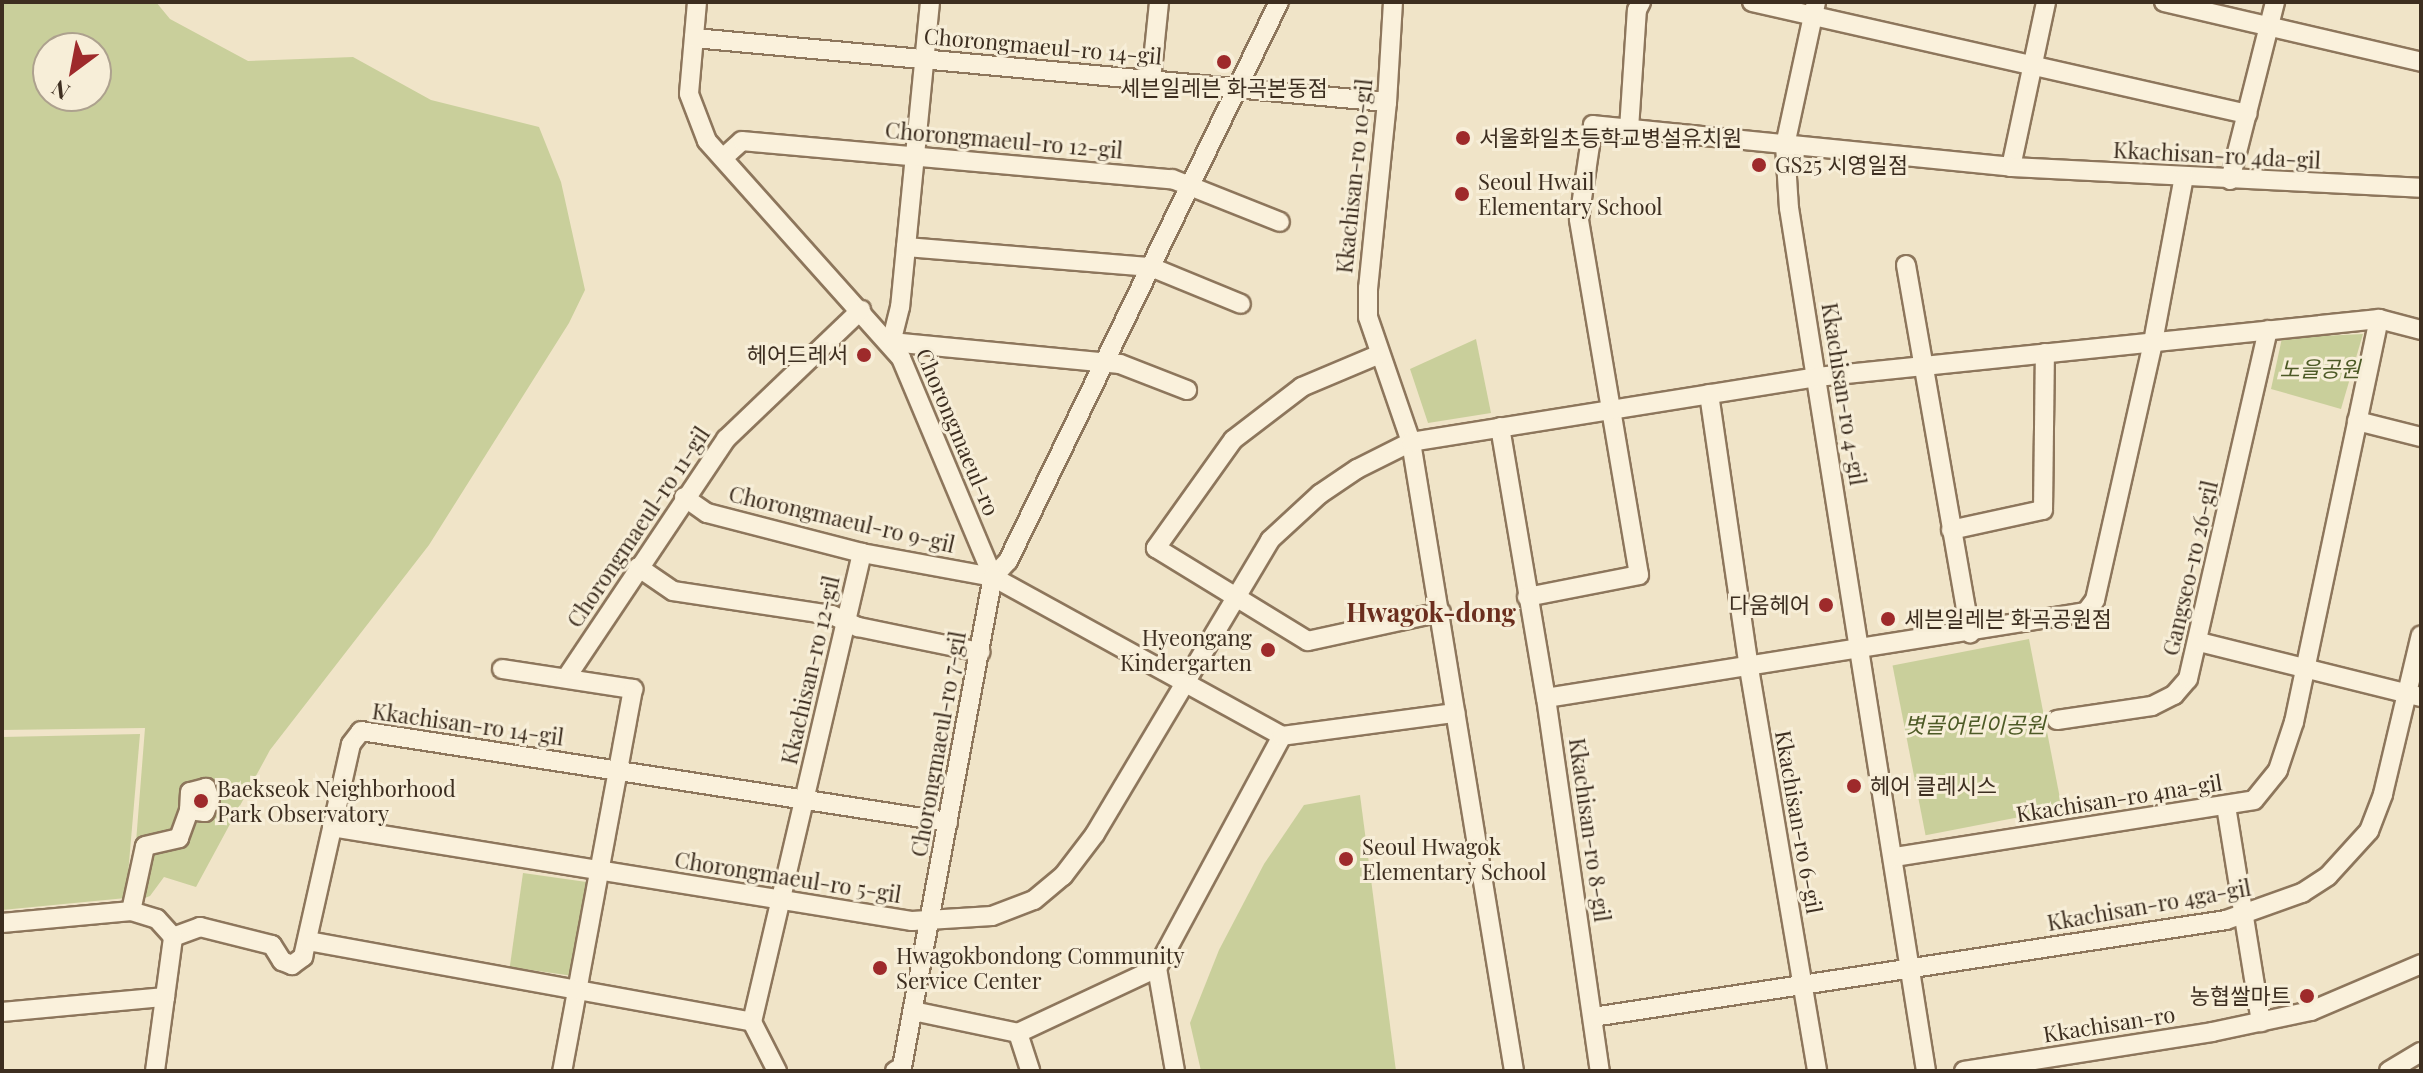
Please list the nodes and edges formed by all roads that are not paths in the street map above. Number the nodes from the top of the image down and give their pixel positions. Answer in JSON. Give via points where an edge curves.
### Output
{"nodes":[{"id":1,"x":697,"y":2,"type":"edge"},
{"id":2,"x":930,"y":2,"type":"edge"},
{"id":3,"x":1159,"y":2,"type":"edge"},
{"id":4,"x":1279,"y":2,"type":"edge"},
{"id":5,"x":1393,"y":2,"type":"edge"},
{"id":6,"x":1641,"y":2,"type":"edge"},
{"id":7,"x":1752,"y":2,"type":"edge"},
{"id":8,"x":2046,"y":2,"type":"edge"},
{"id":9,"x":2164,"y":2,"type":"edge"},
{"id":10,"x":2275,"y":2,"type":"edge"},
{"id":11,"x":1814,"y":9,"type":"edge"},
{"id":12,"x":2268,"y":26,"type":"junction"},
{"id":13,"x":694,"y":38,"type":"junction"},
{"id":14,"x":925,"y":60,"type":"junction"},
{"id":15,"x":2421,"y":62,"type":"edge"},
{"id":16,"x":2033,"y":65,"type":"junction"},
{"id":17,"x":1151,"y":80,"type":"junction"},
{"id":18,"x":1238,"y":88,"type":"junction"},
{"id":19,"x":1387,"y":102,"type":"junction"},
{"id":20,"x":2247,"y":114,"type":"junction"},
{"id":21,"x":1629,"y":129,"type":"junction"},
{"id":22,"x":1785,"y":145,"type":"junction"},
{"id":23,"x":915,"y":156,"type":"junction"},
{"id":24,"x":723,"y":158,"type":"junction"},
{"id":25,"x":2011,"y":167,"type":"junction"},
{"id":26,"x":2184,"y":177,"type":"junction"},
{"id":27,"x":2230,"y":180,"type":"junction"},
{"id":28,"x":1191,"y":184,"type":"junction"},
{"id":29,"x":2421,"y":188,"type":"edge"},
{"id":30,"x":1280,"y":222,"type":"dead end"},
{"id":31,"x":906,"y":247,"type":"junction"},
{"id":32,"x":1906,"y":265,"type":"dead end"},
{"id":33,"x":1151,"y":267,"type":"junction"},
{"id":34,"x":1241,"y":304,"type":"dead end"},
{"id":35,"x":861,"y":310,"type":"junction"},
{"id":36,"x":2379,"y":319,"type":"junction"},
{"id":37,"x":2268,"y":330,"type":"junction"},
{"id":38,"x":2421,"y":330,"type":"edge"},
{"id":39,"x":891,"y":342,"type":"junction"},
{"id":40,"x":2153,"y":342,"type":"junction"},
{"id":41,"x":2045,"y":353,"type":"junction"},
{"id":42,"x":1380,"y":354,"type":"junction"},
{"id":43,"x":1104,"y":363,"type":"junction"},
{"id":44,"x":1922,"y":366,"type":"junction"},
{"id":45,"x":1817,"y":377,"type":"junction"},
{"id":46,"x":1187,"y":390,"type":"dead end"},
{"id":47,"x":1709,"y":394,"type":"junction"},
{"id":48,"x":1611,"y":410,"type":"junction"},
{"id":49,"x":2357,"y":421,"type":"junction"},
{"id":50,"x":1500,"y":427,"type":"junction"},
{"id":51,"x":2421,"y":437,"type":"edge"},
{"id":52,"x":1411,"y":442,"type":"junction"},
{"id":53,"x":684,"y":497,"type":"junction"},
{"id":54,"x":1951,"y":530,"type":"junction"},
{"id":55,"x":862,"y":553,"type":"junction"},
{"id":56,"x":638,"y":567,"type":"junction"},
{"id":57,"x":993,"y":577,"type":"junction"},
{"id":58,"x":1527,"y":597,"type":"junction"},
{"id":59,"x":1234,"y":598,"type":"junction"},
{"id":60,"x":1441,"y":612,"type":"junction"},
{"id":61,"x":846,"y":620,"type":"junction"},
{"id":62,"x":1970,"y":633,"type":"junction"},
{"id":63,"x":2421,"y":635,"type":"edge"},
{"id":64,"x":2199,"y":642,"type":"junction"},
{"id":65,"x":1860,"y":651,"type":"junction"},
{"id":66,"x":980,"y":652,"type":"junction"},
{"id":67,"x":1749,"y":668,"type":"junction"},
{"id":68,"x":2305,"y":668,"type":"junction"},
{"id":69,"x":502,"y":669,"type":"dead end"},
{"id":70,"x":566,"y":678,"type":"junction"},
{"id":71,"x":1184,"y":683,"type":"junction"},
{"id":72,"x":2413,"y":695,"type":"edge"},
{"id":73,"x":1546,"y":698,"type":"junction"},
{"id":74,"x":1455,"y":713,"type":"junction"},
{"id":75,"x":2057,"y":720,"type":"dead end"},
{"id":76,"x":1282,"y":736,"type":"junction"},
{"id":77,"x":619,"y":770,"type":"junction"},
{"id":78,"x":804,"y":798,"type":"junction"},
{"id":79,"x":2226,"y":806,"type":"junction"},
{"id":80,"x":189,"y":810,"type":"dead end"},
{"id":81,"x":948,"y":822,"type":"junction"},
{"id":82,"x":332,"y":827,"type":"junction"},
{"id":83,"x":1895,"y":857,"type":"junction"},
{"id":84,"x":602,"y":871,"type":"junction"},
{"id":85,"x":781,"y":900,"type":"junction"},
{"id":86,"x":131,"y":911,"type":"junction"},
{"id":87,"x":2245,"y":915,"type":"junction"},
{"id":88,"x":930,"y":918,"type":"junction"},
{"id":89,"x":2,"y":923,"type":"edge"},
{"id":90,"x":173,"y":937,"type":"junction"},
{"id":91,"x":308,"y":941,"type":"junction"},
{"id":92,"x":2421,"y":964,"type":"edge"},
{"id":93,"x":1157,"y":968,"type":"junction"},
{"id":94,"x":1912,"y":968,"type":"junction"},
{"id":95,"x":1802,"y":985,"type":"junction"},
{"id":96,"x":578,"y":990,"type":"junction"},
{"id":97,"x":165,"y":997,"type":"junction"},
{"id":98,"x":913,"y":1011,"type":"junction"},
{"id":99,"x":2,"y":1012,"type":"edge"},
{"id":100,"x":1593,"y":1017,"type":"junction"},
{"id":101,"x":752,"y":1022,"type":"junction"},
{"id":102,"x":2261,"y":1022,"type":"junction"},
{"id":103,"x":1018,"y":1033,"type":"junction"},
{"id":104,"x":2421,"y":1052,"type":"edge"},
{"id":105,"x":155,"y":1071,"type":"edge"},
{"id":106,"x":562,"y":1071,"type":"edge"},
{"id":107,"x":777,"y":1071,"type":"edge"},
{"id":108,"x":895,"y":1071,"type":"edge"},
{"id":109,"x":1030,"y":1071,"type":"edge"},
{"id":110,"x":1175,"y":1071,"type":"edge"},
{"id":111,"x":1514,"y":1071,"type":"edge"},
{"id":112,"x":1600,"y":1071,"type":"edge"},
{"id":113,"x":1817,"y":1071,"type":"edge"},
{"id":114,"x":1926,"y":1071,"type":"edge"},
{"id":115,"x":1964,"y":1071,"type":"edge"},
{"id":116,"x":2389,"y":1071,"type":"edge"}],
"edges":[{"from":1,"to":13,"type":"street","name":"Chorongmaeul-ro"},
{"from":2,"to":14,"type":"street"},
{"from":3,"to":17,"type":"street"},
{"from":4,"to":18,"type":"street"},
{"from":5,"to":19,"type":"street","name":"Kkachisan-ro 10-gil"},
{"from":6,"to":21,"type":"street"},
{"from":7,"to":11,"type":"street"},
{"from":8,"to":16,"type":"street"},
{"from":9,"to":12,"type":"street"},
{"from":10,"to":12,"type":"street"},
{"from":11,"to":16,"type":"street"},
{"from":11,"to":22,"type":"street","name":"Kkachisan-ro 4-gil"},
{"from":12,"to":15,"type":"street"},
{"from":12,"to":20,"type":"street"},
{"from":13,"to":14,"type":"street","name":"Chorongmaeul-ro 14-gil"},
{"from":13,"to":24,"type":"street","name":"Chorongmaeul-ro","via":[[689,94],[707,141]]},
{"from":14,"to":17,"type":"street","name":"Chorongmaeul-ro 14-gil"},
{"from":14,"to":23,"type":"street"},
{"from":16,"to":20,"type":"street"},
{"from":16,"to":25,"type":"street"},
{"from":17,"to":18,"type":"street","name":"Chorongmaeul-ro 14-gil"},
{"from":18,"to":19,"type":"street","name":"Chorongmaeul-ro 14-gil"},
{"from":18,"to":28,"type":"street"},
{"from":19,"to":42,"type":"street","name":"Kkachisan-ro 10-gil","via":[[1368,288],[1368,317]]},
{"from":20,"to":27,"type":"street"},
{"from":21,"to":22,"type":"street"},
{"from":21,"to":48,"type":"street","via":[[1593,125],[1579,219]]},
{"from":22,"to":25,"type":"street","name":"Kkachisan-ro 4da-gil"},
{"from":22,"to":45,"type":"street","name":"Kkachisan-ro 4-gil","via":[[1789,208]]},
{"from":23,"to":24,"type":"street","name":"Chorongmaeul-ro 12-gil","via":[[742,141]]},
{"from":23,"to":28,"type":"street","name":"Chorongmaeul-ro 12-gil"},
{"from":23,"to":31,"type":"street"},
{"from":24,"to":35,"type":"street","name":"Chorongmaeul-ro"},
{"from":25,"to":26,"type":"street","name":"Kkachisan-ro 4da-gil"},
{"from":26,"to":27,"type":"street","name":"Kkachisan-ro 4da-gil"},
{"from":26,"to":40,"type":"street"},
{"from":27,"to":29,"type":"street","name":"Kkachisan-ro 4da-gil"},
{"from":28,"to":30,"type":"street","name":"Chorongmaeul-ro 12-gil"},
{"from":28,"to":33,"type":"street"},
{"from":31,"to":33,"type":"street"},
{"from":31,"to":39,"type":"street"},
{"from":32,"to":44,"type":"street"},
{"from":33,"to":34,"type":"street"},
{"from":33,"to":43,"type":"street"},
{"from":35,"to":39,"type":"street","name":"Chorongmaeul-ro"},
{"from":35,"to":53,"type":"street","name":"Chorongmaeul-ro 11-gil","via":[[726,439]]},
{"from":36,"to":37,"type":"street"},
{"from":36,"to":38,"type":"street"},
{"from":36,"to":49,"type":"street","name":"Kkachisan-ro 4na-gil"},
{"from":37,"to":40,"type":"street"},
{"from":37,"to":64,"type":"street","name":"Gangseo-ro 26-gil"},
{"from":39,"to":43,"type":"street"},
{"from":39,"to":57,"type":"street","name":"Chorongmaeul-ro"},
{"from":40,"to":41,"type":"street"},
{"from":40,"to":62,"type":"street","via":[[2095,600],[2086,612]]},
{"from":41,"to":44,"type":"street"},
{"from":41,"to":54,"type":"street","via":[[2043,510]]},
{"from":42,"to":52,"type":"street","name":"Kkachisan-ro 10-gil"},
{"from":42,"to":59,"type":"street","via":[[1302,387],[1233,440],[1156,548]]},
{"from":43,"to":46,"type":"street"},
{"from":43,"to":57,"type":"street","via":[[1008,561]]},
{"from":44,"to":45,"type":"street"},
{"from":44,"to":54,"type":"street"},
{"from":45,"to":47,"type":"street","name":"Chorongmaeul-ro 5-gil"},
{"from":45,"to":65,"type":"street","name":"Kkachisan-ro 4-gil"},
{"from":47,"to":48,"type":"street","name":"Chorongmaeul-ro 5-gil"},
{"from":47,"to":67,"type":"street","name":"Kkachisan-ro 6-gil"},
{"from":48,"to":50,"type":"street","name":"Chorongmaeul-ro 5-gil"},
{"from":48,"to":58,"type":"street","via":[[1639,575]]},
{"from":49,"to":51,"type":"street"},
{"from":49,"to":68,"type":"street","name":"Kkachisan-ro 4na-gil"},
{"from":50,"to":52,"type":"street","name":"Chorongmaeul-ro 5-gil"},
{"from":50,"to":58,"type":"street","name":"Kkachisan-ro 8-gil"},
{"from":52,"to":59,"type":"street","name":"Chorongmaeul-ro 5-gil","via":[[1320,494],[1270,540]]},
{"from":52,"to":60,"type":"street","name":"Kkachisan-ro 10-gil"},
{"from":53,"to":55,"type":"street","name":"Chorongmaeul-ro 9-gil","via":[[707,513]]},
{"from":53,"to":56,"type":"street","name":"Chorongmaeul-ro 11-gil"},
{"from":54,"to":62,"type":"street"},
{"from":55,"to":57,"type":"street","name":"Chorongmaeul-ro 9-gil"},
{"from":55,"to":61,"type":"street","name":"Kkachisan-ro 12-gil"},
{"from":56,"to":61,"type":"street","via":[[673,591]]},
{"from":56,"to":70,"type":"street","name":"Chorongmaeul-ro 11-gil"},
{"from":57,"to":66,"type":"street","name":"Chorongmaeul-ro 7-gil"},
{"from":57,"to":71,"type":"street"},
{"from":58,"to":73,"type":"street","name":"Kkachisan-ro 8-gil"},
{"from":59,"to":60,"type":"street","via":[[1308,641]]},
{"from":59,"to":71,"type":"street","name":"Chorongmaeul-ro 5-gil"},
{"from":60,"to":74,"type":"street","name":"Kkachisan-ro 10-gil"},
{"from":61,"to":66,"type":"street","via":[[858,627]]},
{"from":61,"to":78,"type":"street","name":"Kkachisan-ro 12-gil"},
{"from":62,"to":65,"type":"street"},
{"from":63,"to":72,"type":"street","name":"Kkachisan-ro 4ga-gil"},
{"from":64,"to":68,"type":"street"},
{"from":64,"to":75,"type":"street","name":"Gangseo-ro 26-gil","via":[[2188,679],[2174,695],[2152,706]]},
{"from":65,"to":67,"type":"street"},
{"from":65,"to":83,"type":"street","name":"Kkachisan-ro 4-gil"},
{"from":66,"to":81,"type":"street","name":"Chorongmaeul-ro 7-gil"},
{"from":67,"to":73,"type":"street"},
{"from":67,"to":95,"type":"street","name":"Kkachisan-ro 6-gil"},
{"from":68,"to":72,"type":"street"},
{"from":68,"to":79,"type":"street","name":"Kkachisan-ro 4na-gil","via":[[2278,770],[2254,800]]},
{"from":69,"to":70,"type":"street"},
{"from":70,"to":77,"type":"street","via":[[633,689]]},
{"from":71,"to":76,"type":"street"},
{"from":71,"to":88,"type":"street","name":"Chorongmaeul-ro 5-gil","via":[[1095,834],[1063,876],[1034,900],[992,916]]},
{"from":72,"to":87,"type":"street","name":"Kkachisan-ro 4ga-gil","via":[[2369,831],[2328,876],[2302,893]]},
{"from":73,"to":100,"type":"street","name":"Kkachisan-ro 8-gil"},
{"from":74,"to":76,"type":"street"},
{"from":74,"to":111,"type":"street","name":"Kkachisan-ro 10-gil"},
{"from":76,"to":93,"type":"street"},
{"from":77,"to":78,"type":"street","name":"Kkachisan-ro 12-gil"},
{"from":77,"to":82,"type":"street","name":"Kkachisan-ro 14-gil","via":[[361,731],[351,744]]},
{"from":77,"to":84,"type":"street"},
{"from":78,"to":81,"type":"street","name":"Kkachisan-ro 12-gil"},
{"from":78,"to":85,"type":"street","name":"Kkachisan-ro 12-gil"},
{"from":79,"to":83,"type":"street","name":"Kkachisan-ro 4na-gil"},
{"from":79,"to":87,"type":"street"},
{"from":80,"to":86,"type":"street","via":[[179,838],[145,846]]},
{"from":81,"to":88,"type":"street","name":"Chorongmaeul-ro 7-gil"},
{"from":82,"to":84,"type":"street"},
{"from":82,"to":91,"type":"street","name":"Kkachisan-ro 14-gil"},
{"from":83,"to":94,"type":"street","name":"Kkachisan-ro 4-gil"},
{"from":84,"to":85,"type":"street","name":"Chorongmaeul-ro 5-gil"},
{"from":84,"to":96,"type":"street"},
{"from":85,"to":88,"type":"street","name":"Chorongmaeul-ro 5-gil","via":[[912,921]]},
{"from":85,"to":101,"type":"street","name":"Kkachisan-ro 12-gil"},
{"from":86,"to":89,"type":"street"},
{"from":86,"to":90,"type":"street","via":[[157,919]]},
{"from":87,"to":94,"type":"street","name":"Kkachisan-ro 4ga-gil"},
{"from":87,"to":102,"type":"street"},
{"from":88,"to":98,"type":"street"},
{"from":90,"to":91,"type":"street","via":[[200,927],[272,945],[282,961],[292,965],[303,957]]},
{"from":90,"to":97,"type":"street"},
{"from":91,"to":96,"type":"street"},
{"from":92,"to":102,"type":"street","name":"Kkachisan-ro","via":[[2311,1011]]},
{"from":93,"to":103,"type":"street"},
{"from":93,"to":110,"type":"street"},
{"from":94,"to":95,"type":"street"},
{"from":94,"to":114,"type":"street","name":"Kkachisan-ro 4-gil"},
{"from":95,"to":100,"type":"street"},
{"from":95,"to":113,"type":"street","name":"Kkachisan-ro 6-gil"},
{"from":96,"to":101,"type":"street"},
{"from":96,"to":106,"type":"street"},
{"from":97,"to":99,"type":"street"},
{"from":97,"to":105,"type":"street"},
{"from":98,"to":103,"type":"street"},
{"from":98,"to":108,"type":"street","via":[[902,1067]]},
{"from":100,"to":112,"type":"street","name":"Kkachisan-ro 8-gil"},
{"from":101,"to":107,"type":"street"},
{"from":102,"to":115,"type":"street","name":"Kkachisan-ro"},
{"from":103,"to":109,"type":"street"},
{"from":104,"to":116,"type":"street"}]}
